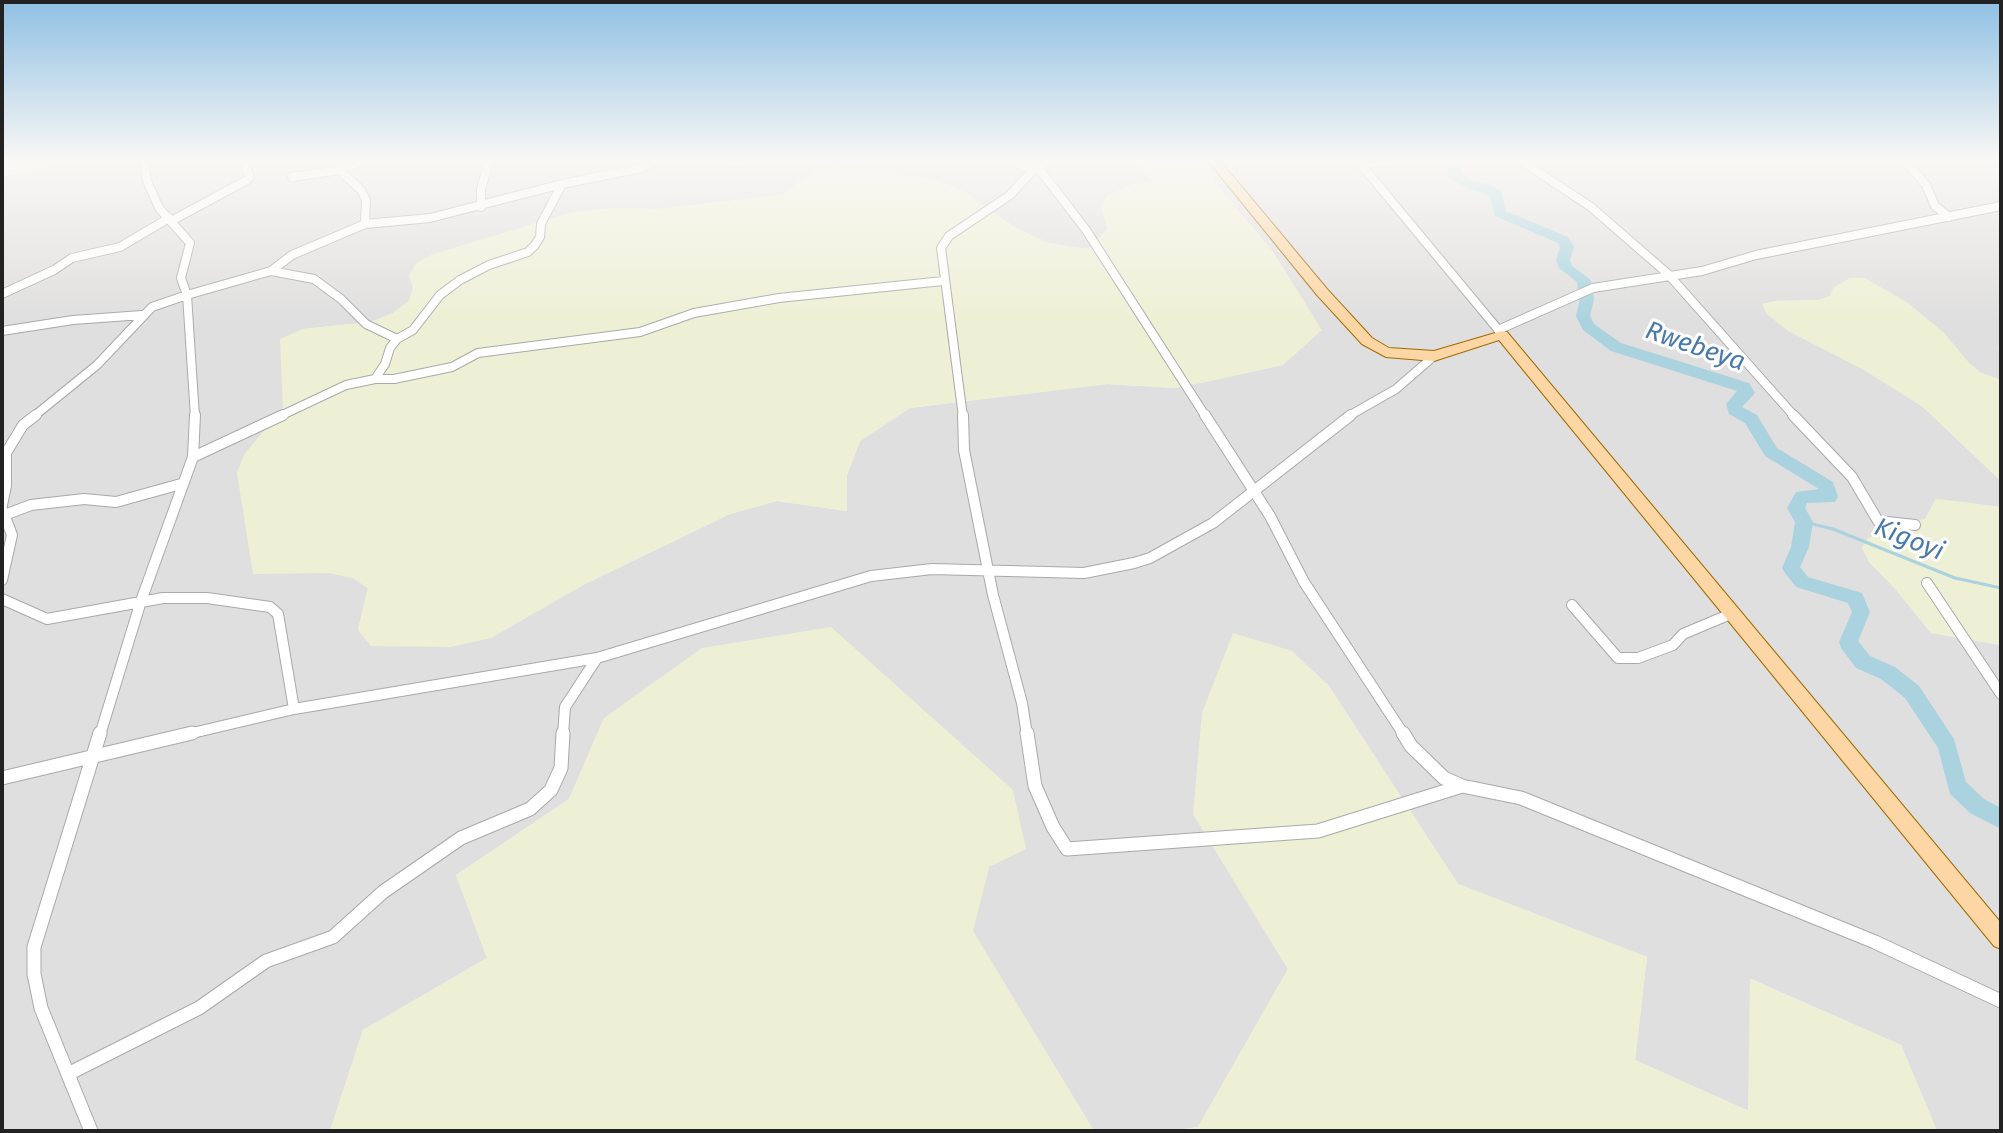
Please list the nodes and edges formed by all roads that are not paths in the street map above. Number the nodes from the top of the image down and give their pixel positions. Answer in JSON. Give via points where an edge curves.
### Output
{"nodes":[{"id":1,"x":165,"y":215,"type":"edge"},
{"id":2,"x":180,"y":215,"type":"edge"},
{"id":3,"x":365,"y":215,"type":"edge"},
{"id":4,"x":444,"y":215,"type":"edge"},
{"id":5,"x":546,"y":215,"type":"edge"},
{"id":6,"x":982,"y":215,"type":"edge"},
{"id":7,"x":1075,"y":215,"type":"edge"},
{"id":8,"x":1258,"y":215,"type":"edge"},
{"id":9,"x":1404,"y":215,"type":"edge"},
{"id":10,"x":1600,"y":215,"type":"edge"},
{"id":11,"x":1946,"y":215,"type":"edge"},
{"id":12,"x":1959,"y":215,"type":"edge"},
{"id":13,"x":1949,"y":217,"type":"junction"},
{"id":14,"x":170,"y":220,"type":"junction"},
{"id":15,"x":365,"y":224,"type":"junction"},
{"id":16,"x":271,"y":271,"type":"junction"},
{"id":17,"x":1668,"y":274,"type":"junction"},
{"id":18,"x":943,"y":281,"type":"junction"},
{"id":19,"x":2,"y":294,"type":"edge"},
{"id":20,"x":187,"y":295,"type":"junction"},
{"id":21,"x":142,"y":315,"type":"junction"},
{"id":22,"x":2,"y":331,"type":"edge"},
{"id":23,"x":1500,"y":332,"type":"junction"},
{"id":24,"x":397,"y":339,"type":"junction"},
{"id":25,"x":1434,"y":356,"type":"junction"},
{"id":26,"x":375,"y":379,"type":"junction"},
{"id":27,"x":193,"y":457,"type":"junction"},
{"id":28,"x":181,"y":484,"type":"junction"},
{"id":29,"x":1252,"y":490,"type":"junction"},
{"id":30,"x":2,"y":506,"type":"edge"},
{"id":31,"x":2,"y":516,"type":"edge"},
{"id":32,"x":1915,"y":525,"type":"dead end"},
{"id":33,"x":991,"y":571,"type":"junction"},
{"id":34,"x":2,"y":580,"type":"edge"},
{"id":35,"x":1927,"y":583,"type":"dead end"},
{"id":36,"x":2,"y":599,"type":"edge"},
{"id":37,"x":141,"y":601,"type":"junction"},
{"id":38,"x":1572,"y":605,"type":"dead end"},
{"id":39,"x":1733,"y":613,"type":"junction"},
{"id":40,"x":597,"y":658,"type":"junction"},
{"id":41,"x":2001,"y":694,"type":"edge"},
{"id":42,"x":294,"y":709,"type":"junction"},
{"id":43,"x":95,"y":756,"type":"junction"},
{"id":44,"x":2,"y":778,"type":"edge"},
{"id":45,"x":1462,"y":786,"type":"junction"},
{"id":46,"x":2001,"y":939,"type":"edge"},
{"id":47,"x":2001,"y":1001,"type":"edge"},
{"id":48,"x":68,"y":1074,"type":"junction"},
{"id":49,"x":91,"y":1131,"type":"edge"}],
"edges":[{"from":1,"to":14,"type":"street"},
{"from":2,"to":14,"type":"street"},
{"from":3,"to":15,"type":"street"},
{"from":4,"to":15,"type":"street"},
{"from":5,"to":24,"type":"street","via":[[540,237],[528,252],[460,280],[440,295],[413,330]]},
{"from":6,"to":18,"type":"street","via":[[944,242]]},
{"from":7,"to":29,"type":"street"},
{"from":8,"to":25,"type":"main road","via":[[1367,341],[1386,352]]},
{"from":9,"to":23,"type":"street"},
{"from":10,"to":17,"type":"street"},
{"from":11,"to":13,"type":"street"},
{"from":12,"to":13,"type":"street"},
{"from":13,"to":17,"type":"street"},
{"from":14,"to":19,"type":"street","via":[[120,247],[72,258]]},
{"from":14,"to":20,"type":"street","via":[[190,243],[181,278]]},
{"from":15,"to":16,"type":"street","via":[[292,255]]},
{"from":16,"to":20,"type":"street"},
{"from":16,"to":24,"type":"street","via":[[314,279],[366,324]]},
{"from":17,"to":23,"type":"street","via":[[1580,291]]},
{"from":17,"to":32,"type":"street","via":[[1852,477],[1878,521]]},
{"from":18,"to":26,"type":"street","via":[[779,298],[694,313],[640,332],[478,353],[452,367]]},
{"from":18,"to":33,"type":"street","via":[[964,450]]},
{"from":20,"to":21,"type":"street"},
{"from":20,"to":27,"type":"street","via":[[196,399]]},
{"from":21,"to":22,"type":"street"},
{"from":21,"to":30,"type":"street","via":[[119,344],[11,441]]},
{"from":23,"to":25,"type":"main road"},
{"from":23,"to":39,"type":"main road"},
{"from":24,"to":26,"type":"street"},
{"from":25,"to":29,"type":"street","via":[[1396,389],[1345,418]]},
{"from":26,"to":27,"type":"street","via":[[346,385]]},
{"from":27,"to":28,"type":"street"},
{"from":28,"to":31,"type":"street","via":[[116,502],[84,499],[31,505]]},
{"from":28,"to":37,"type":"street"},
{"from":29,"to":33,"type":"street","via":[[1213,523],[1142,561],[1084,573]]},
{"from":29,"to":45,"type":"street","via":[[1304,582],[1411,746],[1444,778]]},
{"from":30,"to":31,"type":"street"},
{"from":31,"to":34,"type":"street","via":[[12,535]]},
{"from":33,"to":40,"type":"street","via":[[932,569],[871,576]]},
{"from":33,"to":45,"type":"street","via":[[1035,786],[1067,849],[1318,831]]},
{"from":35,"to":41,"type":"street"},
{"from":36,"to":37,"type":"street","via":[[47,619]]},
{"from":37,"to":42,"type":"street","via":[[207,598],[270,607],[278,614]]},
{"from":37,"to":43,"type":"street"},
{"from":38,"to":39,"type":"street","via":[[1618,658],[1638,658],[1673,645],[1683,634]]},
{"from":39,"to":46,"type":"main road"},
{"from":40,"to":42,"type":"street"},
{"from":40,"to":48,"type":"street","via":[[565,707],[561,768],[543,799],[461,838],[383,892],[333,937],[266,961],[199,1008]]},
{"from":42,"to":43,"type":"street"},
{"from":43,"to":44,"type":"street"},
{"from":43,"to":48,"type":"street","via":[[34,947],[41,1008]]},
{"from":45,"to":47,"type":"street","via":[[1521,798],[1875,942]]},
{"from":48,"to":49,"type":"street"}]}
